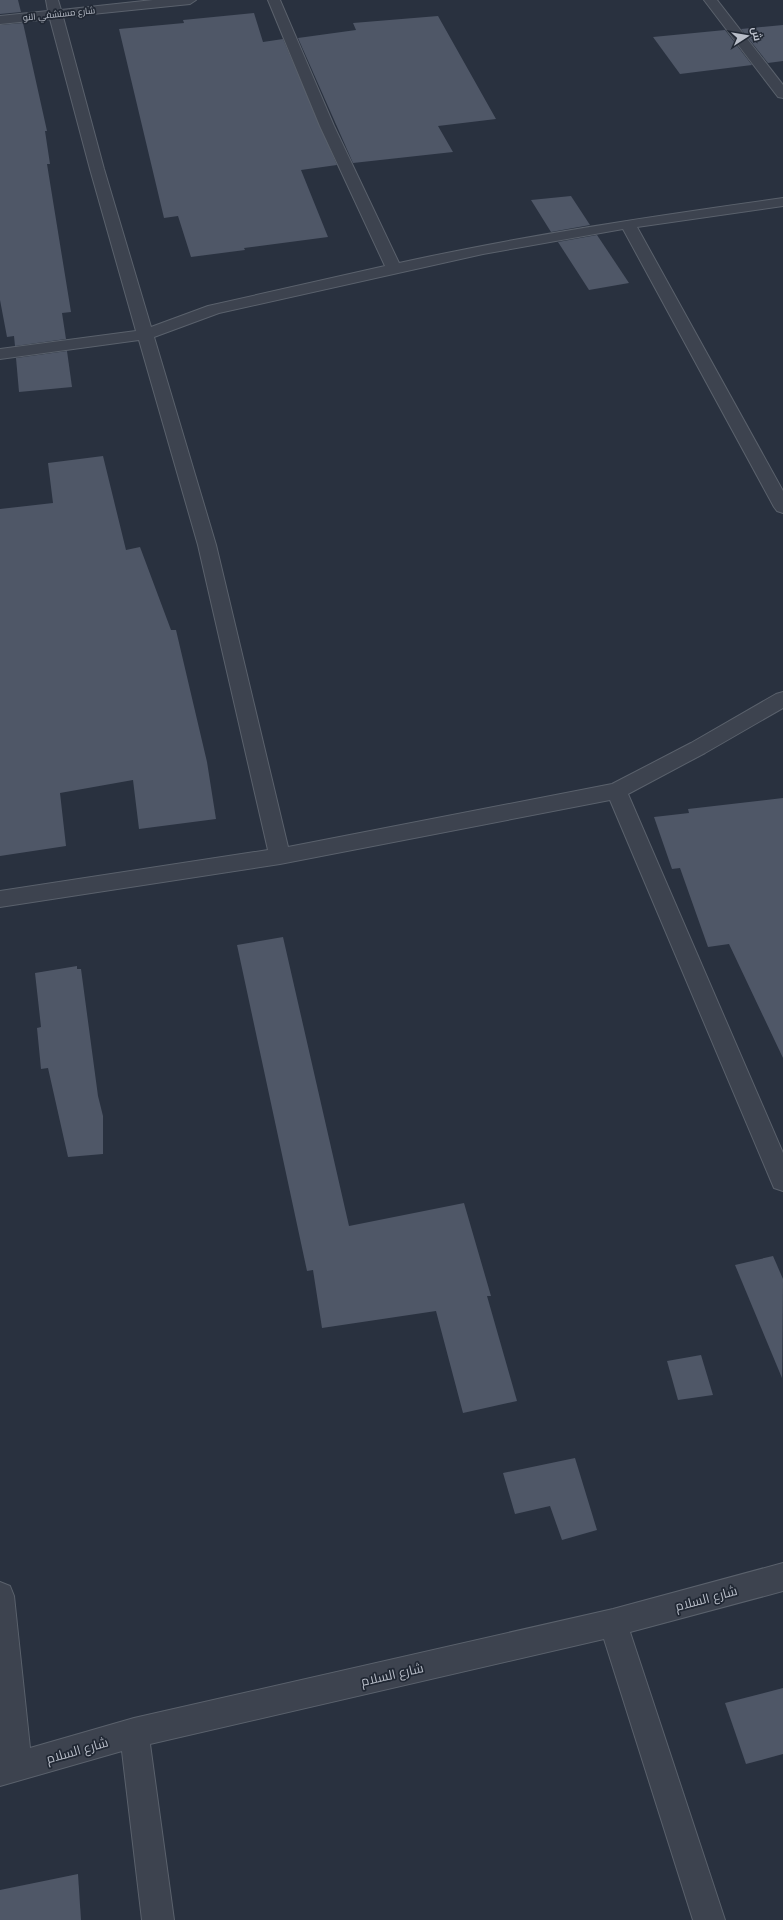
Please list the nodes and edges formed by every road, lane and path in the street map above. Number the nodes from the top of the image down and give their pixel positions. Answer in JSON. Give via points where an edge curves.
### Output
{"nodes":[{"id":1,"x":190,"y":0,"type":"edge"},
{"id":2,"x":274,"y":0,"type":"edge"},
{"id":3,"x":710,"y":0,"type":"edge"},
{"id":4,"x":54,"y":7,"type":"edge"},
{"id":5,"x":0,"y":20,"type":"edge"},
{"id":6,"x":783,"y":94,"type":"edge"},
{"id":7,"x":783,"y":202,"type":"edge"},
{"id":8,"x":628,"y":224,"type":"junction"},
{"id":9,"x":394,"y":268,"type":"junction"},
{"id":10,"x":147,"y":334,"type":"junction"},
{"id":11,"x":0,"y":354,"type":"edge"},
{"id":12,"x":783,"y":507,"type":"edge"},
{"id":13,"x":783,"y":699,"type":"edge"},
{"id":14,"x":617,"y":791,"type":"junction"},
{"id":15,"x":280,"y":856,"type":"junction"},
{"id":16,"x":0,"y":899,"type":"edge"},
{"id":17,"x":783,"y":1181,"type":"edge"},
{"id":18,"x":783,"y":1577,"type":"edge"},
{"id":19,"x":0,"y":1596,"type":"edge"},
{"id":20,"x":613,"y":1623,"type":"junction"},
{"id":21,"x":134,"y":1733,"type":"junction"},
{"id":22,"x":9,"y":1769,"type":"edge"},
{"id":23,"x":158,"y":1920,"type":"edge"},
{"id":24,"x":709,"y":1920,"type":"edge"}],
"edges":[{"from":1,"to":4,"type":"street","name":"شارع مستشفي النو"},
{"from":2,"to":9,"type":"street","via":[[328,126]]},
{"from":3,"to":6,"type":"street"},
{"from":4,"to":5,"type":"street","name":"شارع مستشفي النو"},
{"from":4,"to":10,"type":"street","via":[[97,169]]},
{"from":7,"to":8,"type":"street"},
{"from":8,"to":9,"type":"street","via":[[484,249]]},
{"from":8,"to":12,"type":"street"},
{"from":9,"to":10,"type":"street","via":[[214,309]]},
{"from":10,"to":11,"type":"street"},
{"from":10,"to":15,"type":"street","via":[[207,544]]},
{"from":13,"to":14,"type":"street"},
{"from":14,"to":15,"type":"street"},
{"from":14,"to":17,"type":"street"},
{"from":15,"to":16,"type":"street"},
{"from":18,"to":20,"type":"street","name":"شارع السلام"},
{"from":19,"to":22,"type":"street"},
{"from":20,"to":21,"type":"street","name":"شارع السلام"},
{"from":20,"to":24,"type":"street"},
{"from":21,"to":22,"type":"street","name":"شارع السلام"},
{"from":21,"to":23,"type":"street"}]}
